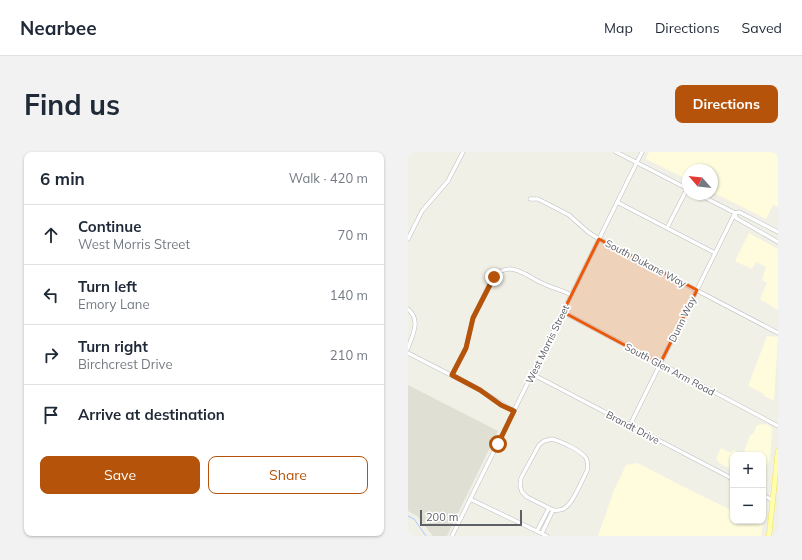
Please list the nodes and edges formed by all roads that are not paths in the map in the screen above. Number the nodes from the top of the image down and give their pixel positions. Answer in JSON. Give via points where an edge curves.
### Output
{"nodes":[{"id":1,"x":463,"y":152,"type":"edge"},
{"id":2,"x":616,"y":152,"type":"edge"},
{"id":3,"x":642,"y":152,"type":"edge"},
{"id":4,"x":636,"y":163,"type":"junction"},
{"id":5,"x":682,"y":186,"type":"edge"},
{"id":6,"x":530,"y":199,"type":"dead end"},
{"id":7,"x":682,"y":200,"type":"edge"},
{"id":8,"x":709,"y":200,"type":"edge"},
{"id":9,"x":617,"y":202,"type":"junction"},
{"id":10,"x":734,"y":213,"type":"junction"},
{"id":11,"x":668,"y":228,"type":"junction"},
{"id":12,"x":778,"y":232,"type":"edge"},
{"id":13,"x":599,"y":238,"type":"junction"},
{"id":14,"x":408,"y":239,"type":"edge"},
{"id":15,"x":778,"y":242,"type":"edge"},
{"id":16,"x":715,"y":253,"type":"junction"},
{"id":17,"x":697,"y":290,"type":"junction"},
{"id":18,"x":571,"y":295,"type":"junction"},
{"id":19,"x":408,"y":309,"type":"edge"},
{"id":20,"x":563,"y":312,"type":"junction"},
{"id":21,"x":778,"y":332,"type":"edge"},
{"id":22,"x":408,"y":348,"type":"edge"},
{"id":23,"x":408,"y":353,"type":"edge"},
{"id":24,"x":660,"y":364,"type":"junction"},
{"id":25,"x":532,"y":374,"type":"junction"},
{"id":26,"x":452,"y":375,"type":"junction"},
{"id":27,"x":514,"y":411,"type":"junction"},
{"id":28,"x":630,"y":425,"type":"junction"},
{"id":29,"x":778,"y":426,"type":"edge"},
{"id":30,"x":778,"y":451,"type":"edge"},
{"id":31,"x":730,"y":477,"type":"edge"},
{"id":32,"x":766,"y":497,"type":"edge"},
{"id":33,"x":470,"y":499,"type":"junction"},
{"id":34,"x":772,"y":500,"type":"junction"},
{"id":35,"x":549,"y":508,"type":"junction"},
{"id":36,"x":553,"y":510,"type":"junction"},
{"id":37,"x":539,"y":533,"type":"edge"},
{"id":38,"x":452,"y":536,"type":"edge"},
{"id":39,"x":547,"y":536,"type":"edge"},
{"id":40,"x":769,"y":536,"type":"edge"}],
"edges":[{"from":1,"to":14,"type":"street","via":[[448,181],[422,211]]},
{"from":2,"to":4,"type":"street"},
{"from":3,"to":4,"type":"street","name":"West Morris Street"},
{"from":4,"to":5,"type":"street"},
{"from":4,"to":9,"type":"street","name":"West Morris Street"},
{"from":6,"to":13,"type":"street","name":"South Dukane Way","via":[[537,198],[569,215]]},
{"from":7,"to":11,"type":"street"},
{"from":8,"to":10,"type":"street"},
{"from":9,"to":11,"type":"street"},
{"from":9,"to":13,"type":"street","name":"West Morris Street"},
{"from":10,"to":12,"type":"street","via":[[740,212]]},
{"from":10,"to":15,"type":"street","via":[[736,218]]},
{"from":10,"to":16,"type":"street","name":"Dunn Way"},
{"from":11,"to":16,"type":"street"},
{"from":13,"to":17,"type":"street","name":"South Dukane Way"},
{"from":13,"to":18,"type":"street","name":"West Morris Street"},
{"from":16,"to":17,"type":"street","name":"Dunn Way"},
{"from":17,"to":21,"type":"street","name":"South Dukane Way"},
{"from":17,"to":24,"type":"street","name":"Dunn Way"},
{"from":18,"to":20,"type":"street","name":"West Morris Street"},
{"from":18,"to":26,"type":"street","via":[[517,271],[500,271],[494,276],[473,318],[466,348]]},
{"from":19,"to":22,"type":"street","via":[[414,316],[416,325]]},
{"from":20,"to":24,"type":"street","name":"South Glen Arm Road"},
{"from":20,"to":25,"type":"street","name":"West Morris Street"},
{"from":23,"to":26,"type":"street"},
{"from":24,"to":28,"type":"street","name":"Dunn Way"},
{"from":24,"to":29,"type":"street","name":"South Glen Arm Road"},
{"from":25,"to":27,"type":"street","name":"West Morris Street"},
{"from":25,"to":28,"type":"street","name":"Brandt Drive"},
{"from":26,"to":27,"type":"street"},
{"from":27,"to":33,"type":"street","name":"West Morris Street"},
{"from":28,"to":31,"type":"street","name":"Brandt Drive"},
{"from":30,"to":34,"type":"main road"},
{"from":32,"to":34,"type":"street"},
{"from":33,"to":37,"type":"street"},
{"from":33,"to":38,"type":"street","name":"West Morris Street"},
{"from":34,"to":40,"type":"main road"},
{"from":35,"to":36,"type":"street"},
{"from":35,"to":36,"type":"street","via":[[527,497],[520,487],[521,478],[540,443],[552,439],[580,453],[588,466],[569,504],[564,509]]},
{"from":35,"to":37,"type":"street"},
{"from":36,"to":37,"type":"street"},
{"from":37,"to":39,"type":"street"}]}
